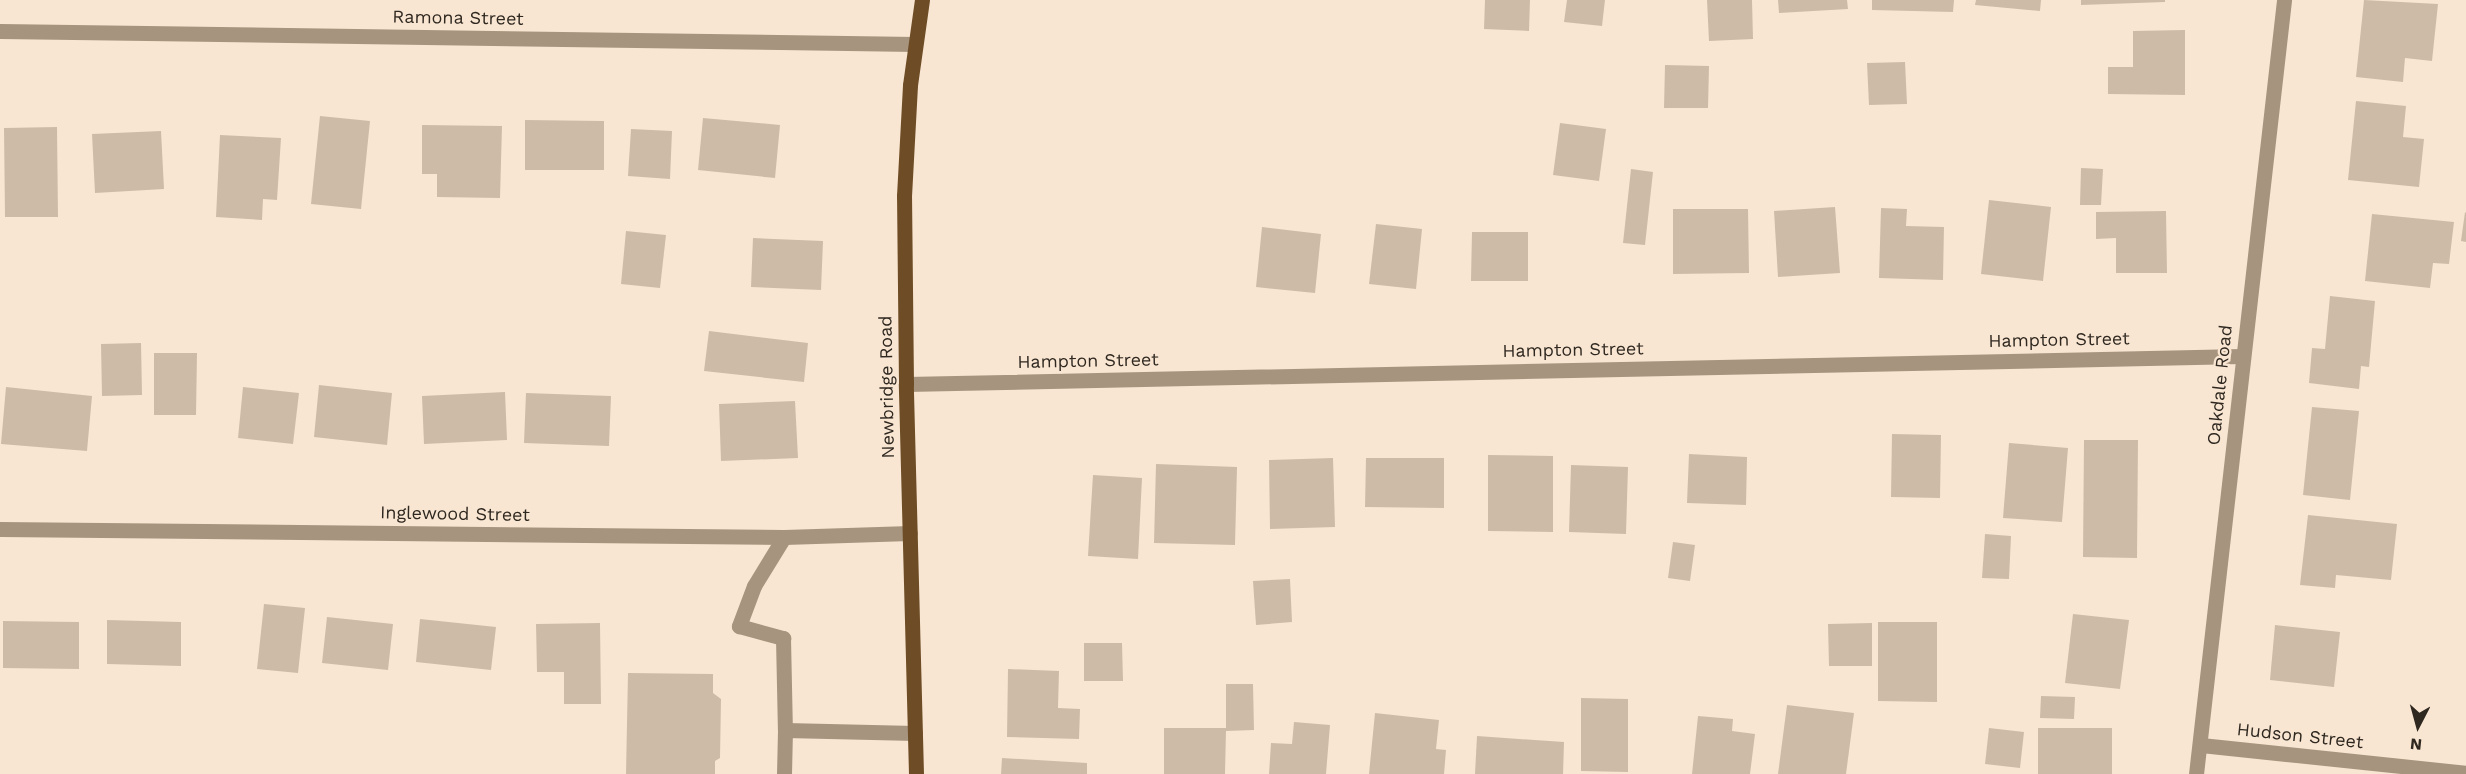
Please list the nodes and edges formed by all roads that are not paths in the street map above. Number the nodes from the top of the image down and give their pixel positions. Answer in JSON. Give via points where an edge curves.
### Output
{"nodes":[{"id":1,"x":922,"y":0,"type":"edge"},
{"id":2,"x":2284,"y":0,"type":"edge"},
{"id":3,"x":0,"y":31,"type":"edge"},
{"id":4,"x":915,"y":44,"type":"junction"},
{"id":5,"x":2242,"y":356,"type":"junction"},
{"id":6,"x":906,"y":384,"type":"junction"},
{"id":7,"x":0,"y":529,"type":"edge"},
{"id":8,"x":910,"y":533,"type":"junction"},
{"id":9,"x":784,"y":537,"type":"junction"},
{"id":10,"x":785,"y":730,"type":"junction"},
{"id":11,"x":915,"y":732,"type":"junction"},
{"id":12,"x":2201,"y":745,"type":"junction"},
{"id":13,"x":2466,"y":773,"type":"edge"},
{"id":14,"x":784,"y":774,"type":"edge"},
{"id":15,"x":916,"y":774,"type":"edge"},
{"id":16,"x":2196,"y":774,"type":"edge"}],
"edges":[{"from":1,"to":4,"type":"main road","name":"Newbridge Road"},
{"from":2,"to":5,"type":"street","name":"Oakdale Road"},
{"from":3,"to":4,"type":"street","name":"Ramona Street"},
{"from":4,"to":6,"type":"main road","name":"Newbridge Road","via":[[904,195]]},
{"from":5,"to":6,"type":"street","name":"Hampton Street"},
{"from":5,"to":12,"type":"street","name":"Oakdale Road"},
{"from":6,"to":8,"type":"main road","name":"Newbridge Road"},
{"from":7,"to":9,"type":"street","name":"Inglewood Street"},
{"from":8,"to":9,"type":"street","name":"Inglewood Street"},
{"from":8,"to":11,"type":"main road","name":"Newbridge Road"},
{"from":9,"to":10,"type":"street","via":[[754,586],[739,626],[783,639]]},
{"from":10,"to":11,"type":"street"},
{"from":10,"to":14,"type":"street"},
{"from":11,"to":15,"type":"main road","name":"Newbridge Road"},
{"from":12,"to":13,"type":"street","name":"Hudson Street"},
{"from":12,"to":16,"type":"street","name":"Oakdale Road"}]}
